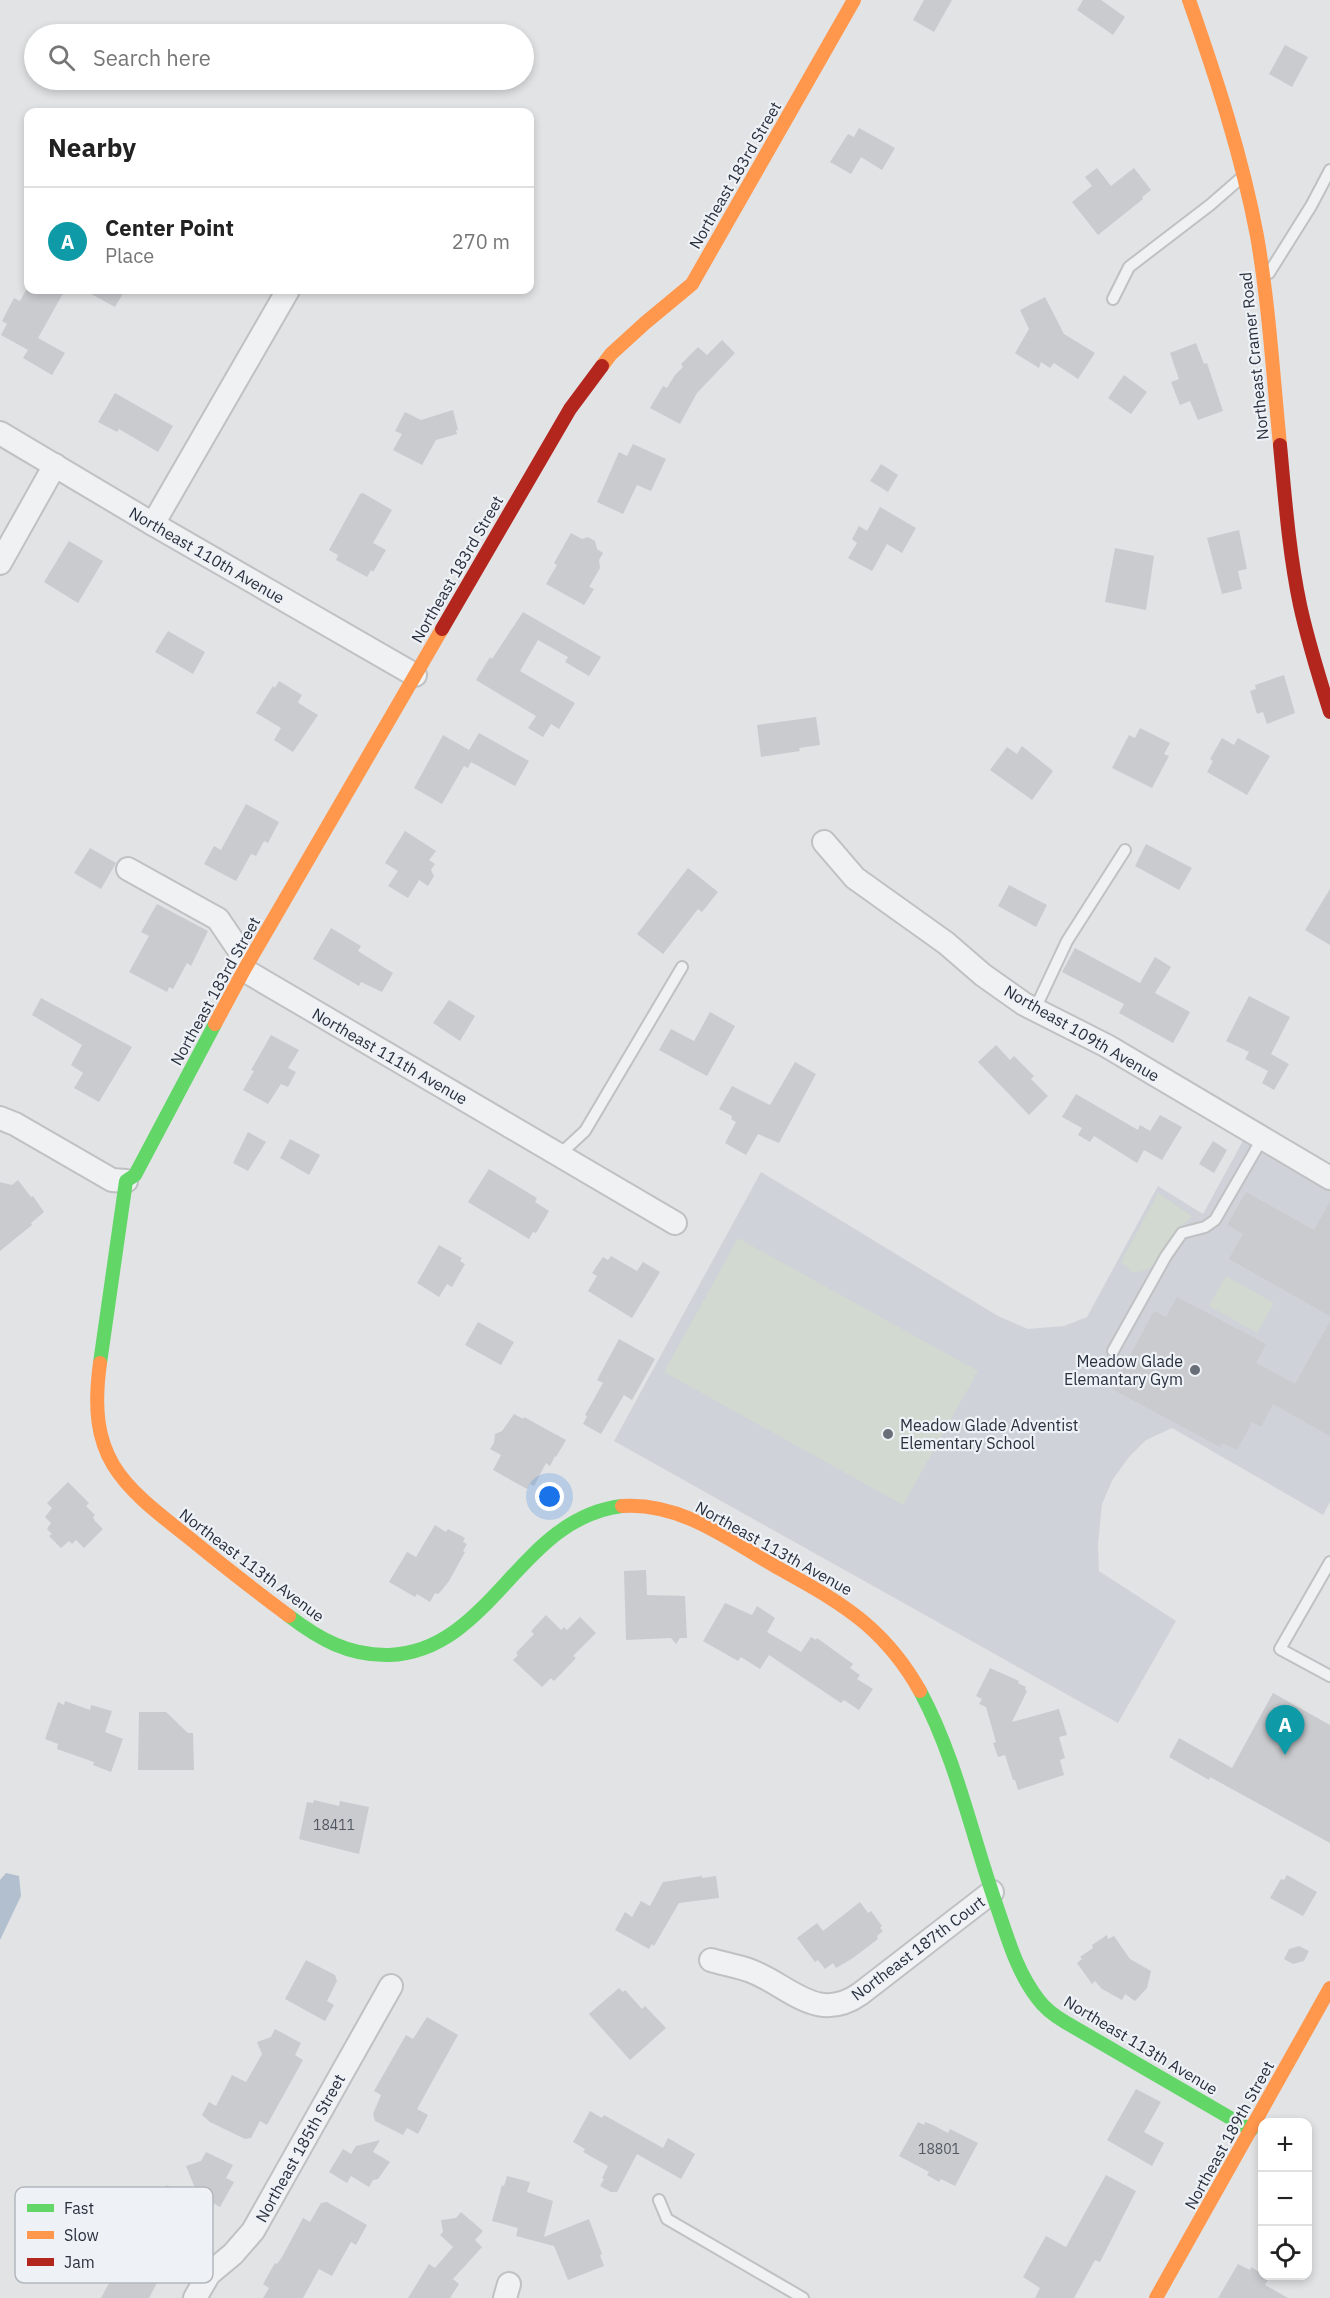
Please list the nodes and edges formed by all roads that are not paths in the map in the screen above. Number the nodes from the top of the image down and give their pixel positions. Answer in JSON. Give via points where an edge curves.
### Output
{"nodes":[{"id":1,"x":854,"y":0,"type":"edge"},
{"id":2,"x":1189,"y":0,"type":"edge"},
{"id":3,"x":1330,"y":170,"type":"edge"},
{"id":4,"x":1243,"y":176,"type":"junction"},
{"id":5,"x":1263,"y":282,"type":"junction"},
{"id":6,"x":286,"y":294,"type":"edge"},
{"id":7,"x":1113,"y":299,"type":"dead end"},
{"id":8,"x":0,"y":433,"type":"edge"},
{"id":9,"x":55,"y":465,"type":"junction"},
{"id":10,"x":153,"y":524,"type":"junction"},
{"id":11,"x":0,"y":563,"type":"edge"},
{"id":12,"x":415,"y":675,"type":"junction"},
{"id":13,"x":1330,"y":712,"type":"edge"},
{"id":14,"x":824,"y":842,"type":"dead end"},
{"id":15,"x":1125,"y":850,"type":"dead end"},
{"id":16,"x":128,"y":869,"type":"dead end"},
{"id":17,"x":682,"y":967,"type":"dead end"},
{"id":18,"x":244,"y":970,"type":"junction"},
{"id":19,"x":1035,"y":1009,"type":"junction"},
{"id":20,"x":0,"y":1119,"type":"edge"},
{"id":21,"x":1262,"y":1139,"type":"junction"},
{"id":22,"x":559,"y":1155,"type":"junction"},
{"id":23,"x":1330,"y":1178,"type":"edge"},
{"id":24,"x":126,"y":1181,"type":"junction"},
{"id":25,"x":675,"y":1223,"type":"dead end"},
{"id":26,"x":1113,"y":1352,"type":"dead end"},
{"id":27,"x":1330,"y":1562,"type":"edge"},
{"id":28,"x":1330,"y":1676,"type":"edge"},
{"id":29,"x":992,"y":1892,"type":"junction"},
{"id":30,"x":711,"y":1960,"type":"dead end"},
{"id":31,"x":390,"y":1986,"type":"dead end"},
{"id":32,"x":1330,"y":1988,"type":"edge"},
{"id":33,"x":1251,"y":2130,"type":"junction"},
{"id":34,"x":660,"y":2200,"type":"dead end"},
{"id":35,"x":213,"y":2271,"type":"edge"},
{"id":36,"x":204,"y":2283,"type":"edge"},
{"id":37,"x":195,"y":2298,"type":"edge"},
{"id":38,"x":803,"y":2298,"type":"edge"},
{"id":39,"x":1156,"y":2298,"type":"edge"}],
"edges":[{"from":1,"to":12,"type":"street","name":"Northeast 183rd Street","via":[[692,284],[611,354],[570,409]]},
{"from":2,"to":4,"type":"street","name":"Northeast Cramer Road","via":[[1230,122]]},
{"from":3,"to":5,"type":"lane"},
{"from":4,"to":5,"type":"street","name":"Northeast Cramer Road"},
{"from":4,"to":7,"type":"lane","via":[[1129,267]]},
{"from":5,"to":13,"type":"street","name":"Northeast Cramer Road","via":[[1285,510],[1319,684]]},
{"from":6,"to":10,"type":"street"},
{"from":8,"to":9,"type":"street","name":"Northeast 110th Avenue"},
{"from":9,"to":10,"type":"street","name":"Northeast 110th Avenue"},
{"from":9,"to":11,"type":"street"},
{"from":10,"to":12,"type":"street","name":"Northeast 110th Avenue"},
{"from":12,"to":18,"type":"street","name":"Northeast 183rd Street"},
{"from":14,"to":19,"type":"street","name":"Northeast 109th Avenue","via":[[855,878],[946,943],[983,975]]},
{"from":15,"to":19,"type":"lane","via":[[1067,941]]},
{"from":16,"to":18,"type":"street","via":[[218,919],[239,950]]},
{"from":17,"to":22,"type":"lane","via":[[585,1131]]},
{"from":18,"to":22,"type":"street","name":"Northeast 111th Avenue"},
{"from":18,"to":24,"type":"street","name":"Northeast 183rd Street","via":[[135,1175]]},
{"from":19,"to":21,"type":"street","name":"Northeast 109th Avenue","via":[[1107,1046]]},
{"from":20,"to":24,"type":"street","via":[[112,1180]]},
{"from":21,"to":23,"type":"street","name":"Northeast 109th Avenue"},
{"from":21,"to":26,"type":"lane","via":[[1215,1221],[1182,1233]]},
{"from":22,"to":25,"type":"street","name":"Northeast 111th Avenue"},
{"from":24,"to":29,"type":"street","name":"Northeast 113th Avenue","via":[[99,1372],[97,1413],[98,1427],[118,1476],[142,1501],[239,1580],[314,1634],[332,1644],[382,1655],[427,1647],[463,1625],[542,1544],[599,1510],[645,1506],[686,1517],[831,1597],[891,1649],[924,1697],[937,1727]]},
{"from":27,"to":28,"type":"lane","via":[[1280,1648]]},
{"from":29,"to":30,"type":"street","name":"Northeast 187th Court","via":[[860,1994],[841,2004],[814,2004],[752,1971]]},
{"from":29,"to":33,"type":"street","name":"Northeast 113th Avenue","via":[[1020,1969],[1039,2001],[1084,2033]]},
{"from":31,"to":35,"type":"street","name":"Northeast 185th Street","via":[[254,2231]]},
{"from":32,"to":33,"type":"street","name":"Northeast 189th Street"},
{"from":33,"to":39,"type":"street","name":"Northeast 189th Street"},
{"from":34,"to":38,"type":"lane","via":[[667,2219]]},
{"from":36,"to":37,"type":"street","name":"Northeast 185th Street"}]}
